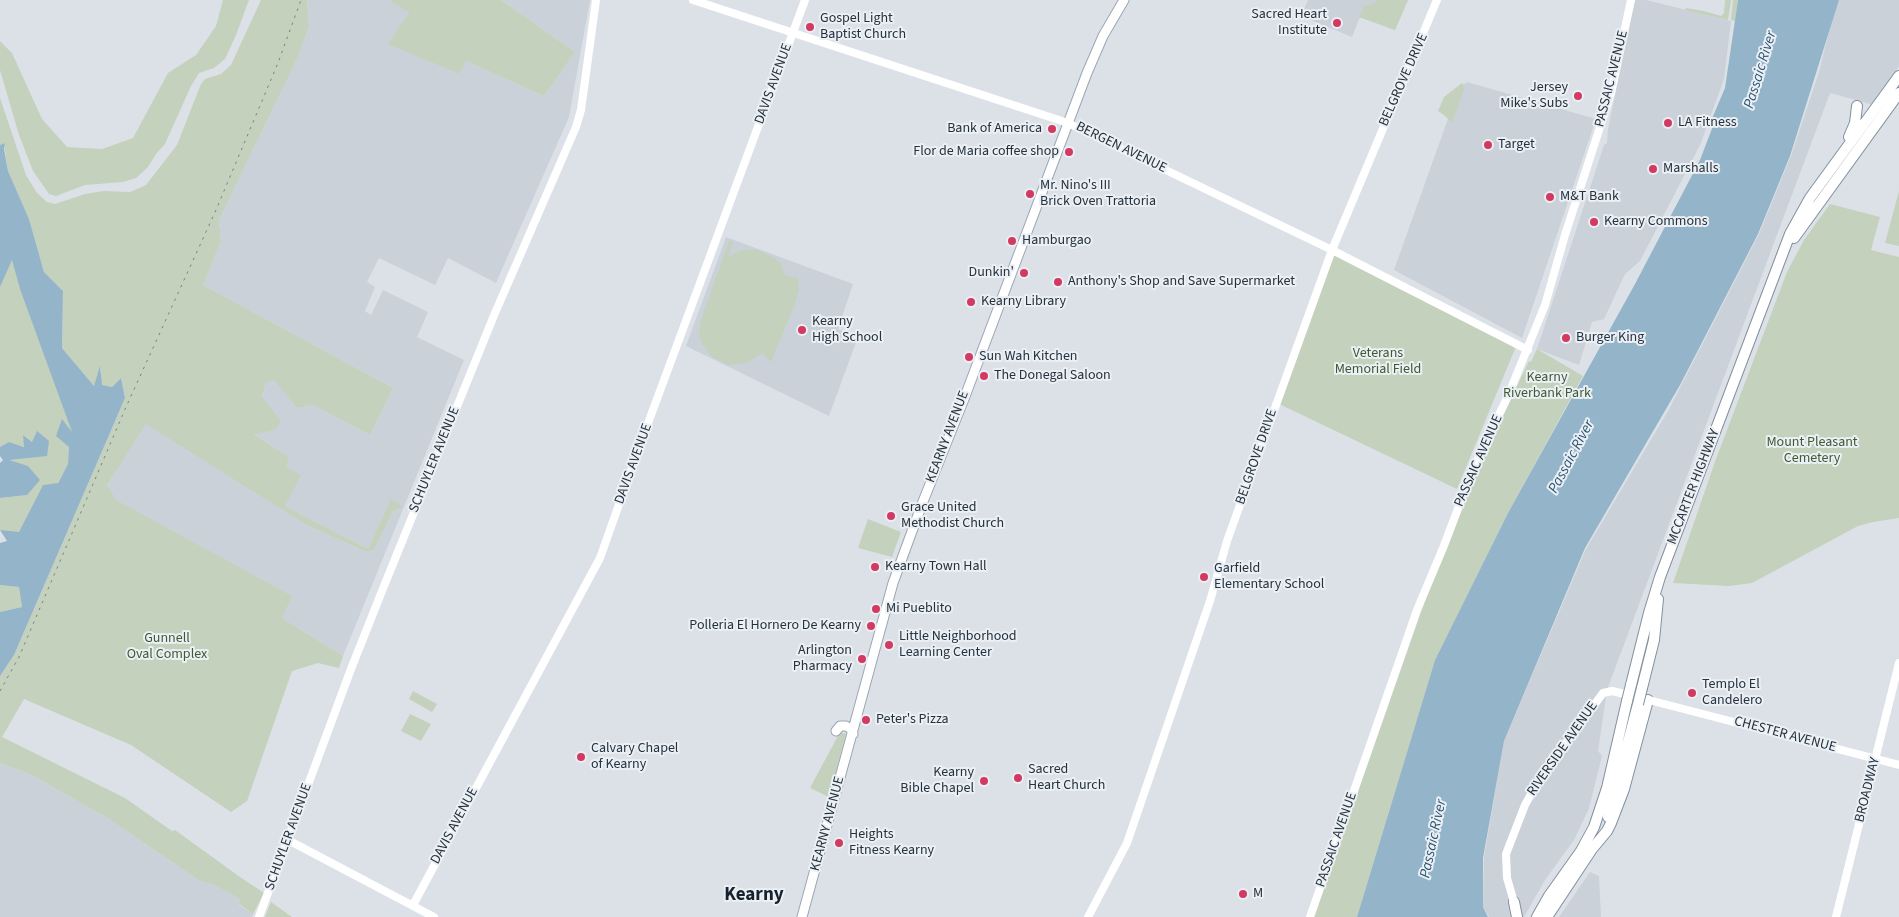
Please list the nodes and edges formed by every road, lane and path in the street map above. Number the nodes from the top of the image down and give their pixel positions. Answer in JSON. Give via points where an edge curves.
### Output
{"nodes":[{"id":1,"x":596,"y":0,"type":"edge"},
{"id":2,"x":692,"y":0,"type":"edge"},
{"id":3,"x":805,"y":0,"type":"edge"},
{"id":4,"x":1124,"y":0,"type":"edge"},
{"id":5,"x":1437,"y":0,"type":"edge"},
{"id":6,"x":1630,"y":0,"type":"edge"},
{"id":7,"x":792,"y":33,"type":"junction"},
{"id":8,"x":1899,"y":76,"type":"edge"},
{"id":9,"x":1899,"y":93,"type":"edge"},
{"id":10,"x":1857,"y":106,"type":"dead end"},
{"id":11,"x":1068,"y":123,"type":"junction"},
{"id":12,"x":1834,"y":164,"type":"junction"},
{"id":13,"x":1332,"y":250,"type":"junction"},
{"id":14,"x":1528,"y":350,"type":"junction"},
{"id":15,"x":1899,"y":662,"type":"edge"},
{"id":16,"x":1612,"y":690,"type":"joint"},
{"id":17,"x":1648,"y":700,"type":"junction"},
{"id":18,"x":1632,"y":703,"type":"junction"},
{"id":19,"x":836,"y":731,"type":"dead end"},
{"id":20,"x":853,"y":734,"type":"junction"},
{"id":21,"x":1876,"y":759,"type":"junction"},
{"id":22,"x":1899,"y":765,"type":"edge"},
{"id":23,"x":288,"y":840,"type":"junction"},
{"id":24,"x":1592,"y":850,"type":"junction"},
{"id":25,"x":1514,"y":902,"type":"joint"},
{"id":26,"x":413,"y":905,"type":"junction"},
{"id":27,"x":259,"y":917,"type":"edge"},
{"id":28,"x":434,"y":917,"type":"edge"},
{"id":29,"x":802,"y":917,"type":"edge"},
{"id":30,"x":1088,"y":917,"type":"edge"},
{"id":31,"x":1310,"y":917,"type":"edge"},
{"id":32,"x":1517,"y":917,"type":"edge"},
{"id":33,"x":1537,"y":917,"type":"edge"},
{"id":34,"x":1547,"y":917,"type":"edge"},
{"id":35,"x":1836,"y":917,"type":"edge"}],
"edges":[{"from":1,"to":23,"type":"street","name":"SCHUYLER AVENUE","via":[[576,127],[495,313],[384,586]]},
{"from":2,"to":7,"type":"street","name":"BERGEN AVENUE"},
{"from":3,"to":7,"type":"street","name":"DAVIS AVENUE"},
{"from":4,"to":11,"type":"main road","name":"KEARNY AVENUE","via":[[1086,73]]},
{"from":5,"to":13,"type":"street","name":"BELGROVE DRIVE"},
{"from":6,"to":14,"type":"street","name":"PASSAIC AVENUE","via":[[1611,93]]},
{"from":7,"to":11,"type":"street","name":"BERGEN AVENUE"},
{"from":7,"to":26,"type":"street","name":"DAVIS AVENUE","via":[[600,558]]},
{"from":8,"to":12,"type":"highway","name":"MCCARTER HIGHWAY"},
{"from":9,"to":18,"type":"highway","name":"MCCARTER HIGHWAY","bridge":true,"via":[[1811,212],[1781,260],[1668,559],[1642,688]]},
{"from":10,"to":12,"type":"highway","via":[[1853,130]]},
{"from":11,"to":13,"type":"street","name":"BERGEN AVENUE"},
{"from":11,"to":20,"type":"main road","name":"KEARNY AVENUE","via":[[893,583]]},
{"from":12,"to":18,"type":"highway","name":"MCCARTER HIGHWAY","bridge":true,"via":[[1803,210],[1785,247],[1658,583],[1631,686]]},
{"from":13,"to":14,"type":"street","name":"BERGEN AVENUE"},
{"from":13,"to":30,"type":"street","name":"BELGROVE DRIVE","via":[[1227,541],[1210,601],[1127,843]]},
{"from":14,"to":31,"type":"street","name":"PASSAIC AVENUE","via":[[1474,467],[1417,610]]},
{"from":15,"to":21,"type":"street","name":"BROADWAY"},
{"from":16,"to":17,"type":"street","name":"CHESTER AVENUE"},
{"from":16,"to":25,"type":"street","name":"RIVERSIDE AVENUE","via":[[1603,693],[1591,708],[1548,765],[1525,805],[1506,854],[1507,878]]},
{"from":17,"to":21,"type":"street","name":"CHESTER AVENUE"},
{"from":17,"to":24,"type":"highway","via":[[1624,789],[1607,831]]},
{"from":18,"to":24,"type":"highway","name":"MCCARTER HIGHWAY","via":[[1608,816]]},
{"from":18,"to":33,"type":"highway","name":"MCCARTER HIGHWAY","via":[[1594,827],[1582,851]]},
{"from":19,"to":20,"type":"main road","via":[[840,726],[846,726]]},
{"from":20,"to":29,"type":"main road","name":"KEARNY AVENUE"},
{"from":21,"to":22,"type":"street","name":"CHESTER AVENUE"},
{"from":21,"to":35,"type":"street","name":"BROADWAY"},
{"from":23,"to":26,"type":"street"},
{"from":23,"to":27,"type":"street","name":"SCHUYLER AVENUE"},
{"from":24,"to":34,"type":"highway"},
{"from":25,"to":32,"type":"highway"},
{"from":26,"to":28,"type":"street"}]}
